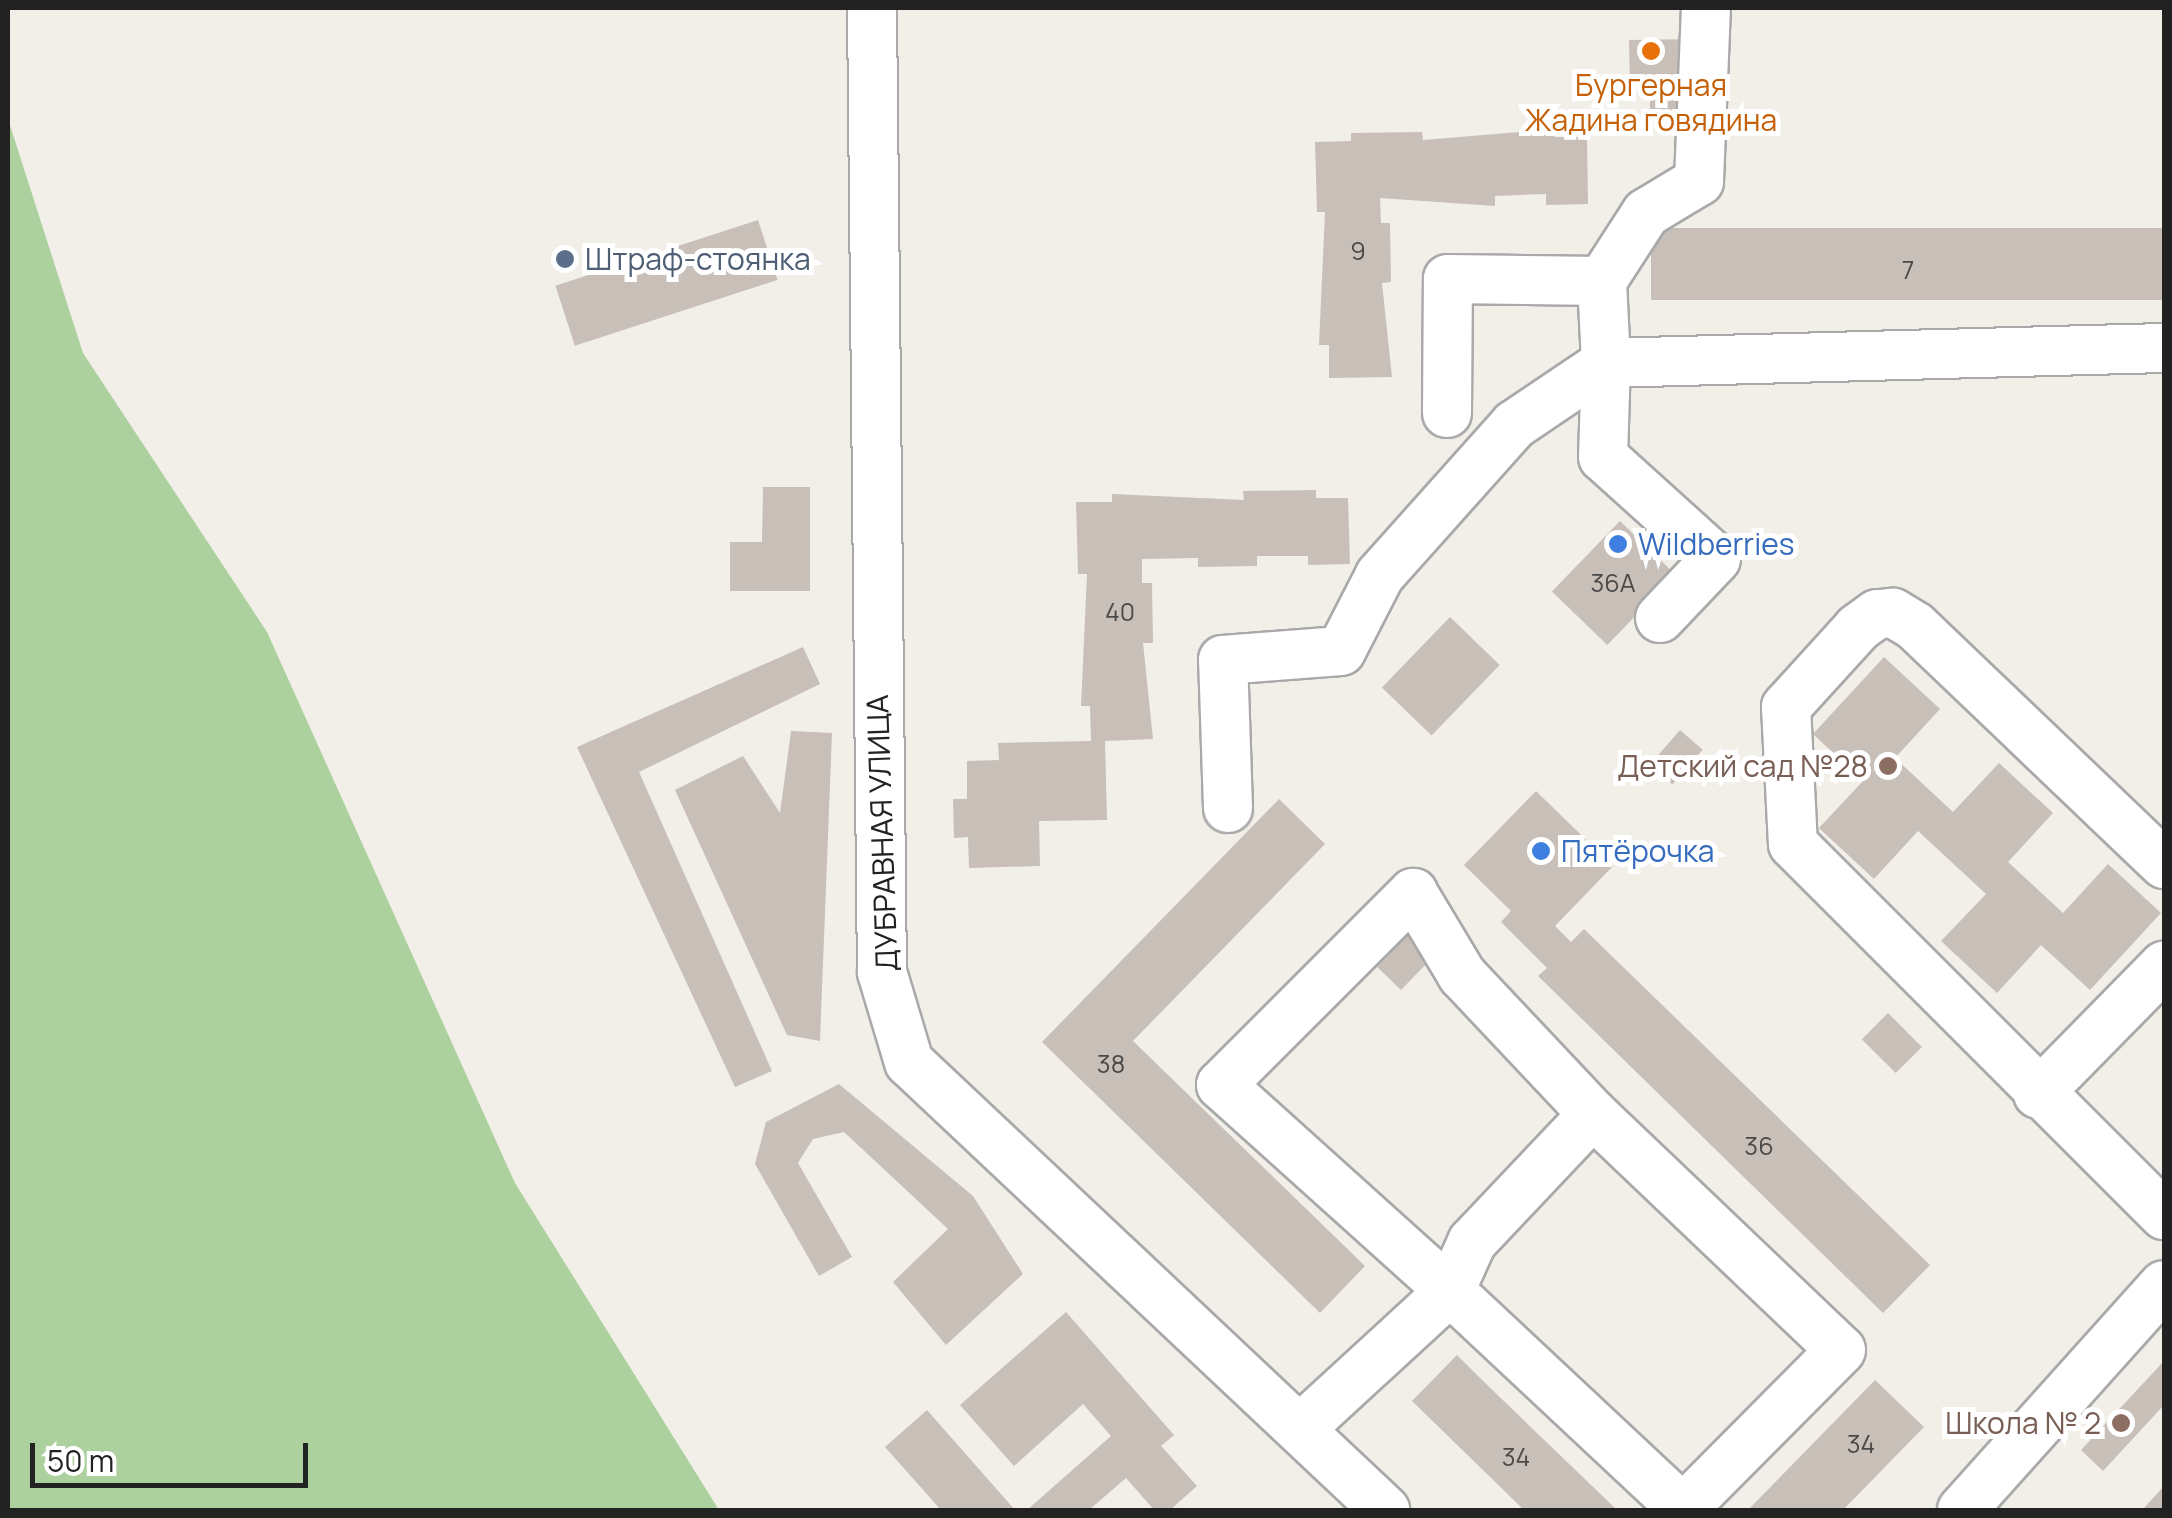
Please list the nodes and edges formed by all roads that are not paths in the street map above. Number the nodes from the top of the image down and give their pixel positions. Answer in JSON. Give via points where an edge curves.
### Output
{"nodes":[{"id":1,"x":872,"y":8,"type":"edge"},
{"id":2,"x":1706,"y":8,"type":"edge"},
{"id":3,"x":1602,"y":281,"type":"junction"},
{"id":4,"x":2164,"y":348,"type":"edge"},
{"id":5,"x":1606,"y":363,"type":"junction"},
{"id":6,"x":1447,"y":413,"type":"dead end"},
{"id":7,"x":1660,"y":618,"type":"dead end"},
{"id":8,"x":1228,"y":808,"type":"dead end"},
{"id":9,"x":2164,"y":864,"type":"edge"},
{"id":10,"x":2164,"y":966,"type":"edge"},
{"id":11,"x":2038,"y":1094,"type":"junction"},
{"id":12,"x":1593,"y":1114,"type":"junction"},
{"id":13,"x":2164,"y":1215,"type":"edge"},
{"id":14,"x":2164,"y":1286,"type":"edge"},
{"id":15,"x":1450,"y":1290,"type":"junction"},
{"id":16,"x":1301,"y":1428,"type":"junction"},
{"id":17,"x":1385,"y":1510,"type":"edge"},
{"id":18,"x":1962,"y":1510,"type":"edge"}],
"edges":[{"from":1,"to":16,"type":"street","name":"ДУБРАВНАЯ УЛИЦА","via":[[882,972],[909,1062]]},
{"from":2,"to":3,"type":"street","via":[[1699,181],[1646,212]]},
{"from":3,"to":5,"type":"street"},
{"from":3,"to":6,"type":"street","via":[[1448,279]]},
{"from":4,"to":5,"type":"street"},
{"from":5,"to":7,"type":"street","via":[[1603,457],[1716,559]]},
{"from":5,"to":8,"type":"street","via":[[1514,424],[1380,575],[1341,651],[1223,660]]},
{"from":9,"to":11,"type":"street","via":[[1916,626],[1893,613],[1877,614],[1858,628],[1786,707],[1794,844]]},
{"from":10,"to":11,"type":"street"},
{"from":11,"to":13,"type":"street"},
{"from":12,"to":15,"type":"street","via":[[1472,1242]]},
{"from":12,"to":15,"type":"street","via":[[1462,975],[1413,893],[1222,1085]]},
{"from":12,"to":15,"type":"street","via":[[1840,1350],[1682,1509]]},
{"from":14,"to":18,"type":"street"},
{"from":15,"to":16,"type":"street"},
{"from":16,"to":17,"type":"street","name":"ДУБРАВНАЯ УЛИЦА"}]}
